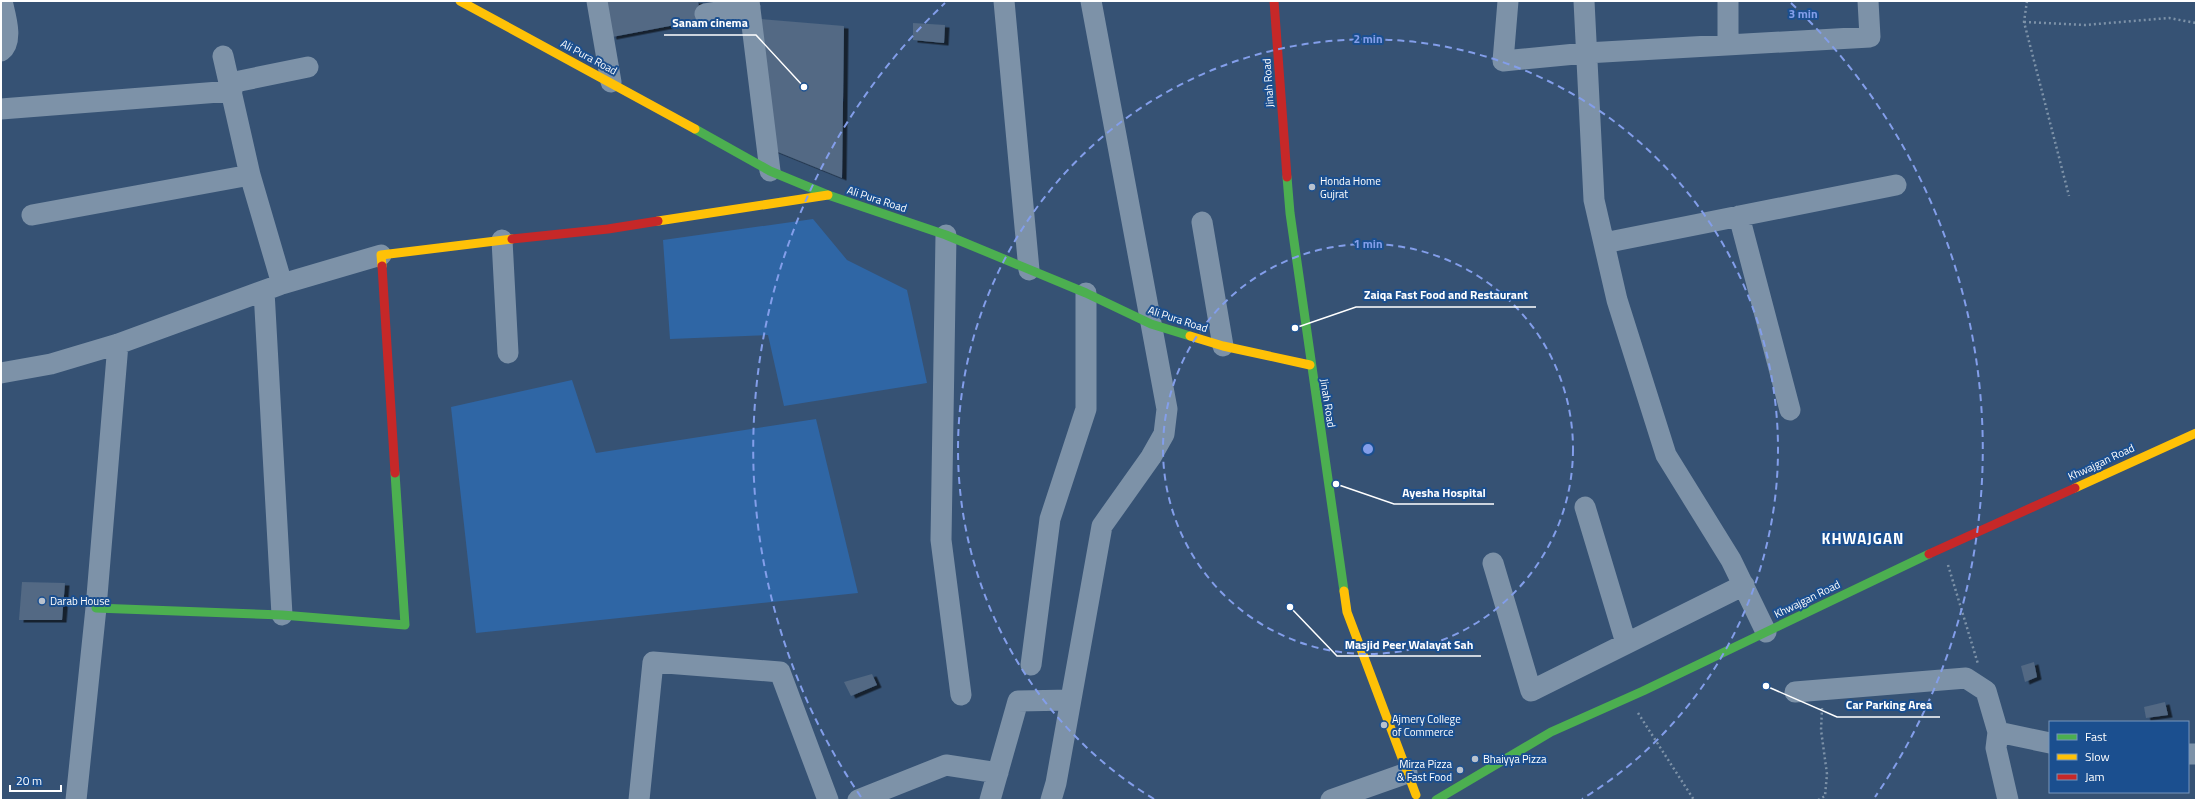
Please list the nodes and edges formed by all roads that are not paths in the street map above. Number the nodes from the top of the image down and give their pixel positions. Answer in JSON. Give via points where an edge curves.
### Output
{"nodes":[{"id":1,"x":2,"y":1,"type":"edge"},
{"id":2,"x":460,"y":1,"type":"edge"},
{"id":3,"x":597,"y":1,"type":"edge"},
{"id":4,"x":1004,"y":1,"type":"edge"},
{"id":5,"x":1091,"y":1,"type":"edge"},
{"id":6,"x":1274,"y":1,"type":"edge"},
{"id":7,"x":1508,"y":1,"type":"edge"},
{"id":8,"x":1584,"y":1,"type":"edge"},
{"id":9,"x":1728,"y":1,"type":"edge"},
{"id":10,"x":1868,"y":1,"type":"edge"},
{"id":11,"x":749,"y":4,"type":"edge"},
{"id":12,"x":705,"y":14,"type":"dead end"},
{"id":13,"x":1728,"y":45,"type":"junction"},
{"id":14,"x":1,"y":51,"type":"edge"},
{"id":15,"x":1586,"y":53,"type":"junction"},
{"id":16,"x":223,"y":56,"type":"dead end"},
{"id":17,"x":308,"y":67,"type":"dead end"},
{"id":18,"x":611,"y":82,"type":"junction"},
{"id":19,"x":231,"y":87,"type":"junction"},
{"id":20,"x":1,"y":109,"type":"edge"},
{"id":21,"x":770,"y":171,"type":"junction"},
{"id":22,"x":250,"y":175,"type":"junction"},
{"id":23,"x":1896,"y":185,"type":"dead end"},
{"id":24,"x":828,"y":196,"type":"junction"},
{"id":25,"x":32,"y":215,"type":"dead end"},
{"id":26,"x":1738,"y":216,"type":"junction"},
{"id":27,"x":1202,"y":222,"type":"dead end"},
{"id":28,"x":946,"y":235,"type":"junction"},
{"id":29,"x":502,"y":240,"type":"junction"},
{"id":30,"x":1604,"y":243,"type":"junction"},
{"id":31,"x":381,"y":255,"type":"junction"},
{"id":32,"x":1029,"y":270,"type":"junction"},
{"id":33,"x":273,"y":287,"type":"junction"},
{"id":34,"x":1086,"y":293,"type":"junction"},
{"id":35,"x":1151,"y":324,"type":"junction"},
{"id":36,"x":118,"y":344,"type":"junction"},
{"id":37,"x":1223,"y":346,"type":"junction"},
{"id":38,"x":508,"y":353,"type":"dead end"},
{"id":39,"x":1310,"y":365,"type":"junction"},
{"id":40,"x":1,"y":373,"type":"edge"},
{"id":41,"x":1790,"y":410,"type":"dead end"},
{"id":42,"x":2196,"y":434,"type":"edge"},
{"id":43,"x":1585,"y":507,"type":"dead end"},
{"id":44,"x":1493,"y":563,"type":"dead end"},
{"id":45,"x":1744,"y":584,"type":"junction"},
{"id":46,"x":96,"y":608,"type":"junction"},
{"id":47,"x":282,"y":615,"type":"junction"},
{"id":48,"x":1766,"y":632,"type":"junction"},
{"id":49,"x":1626,"y":644,"type":"junction"},
{"id":50,"x":1031,"y":665,"type":"dead end"},
{"id":51,"x":1795,"y":692,"type":"dead end"},
{"id":52,"x":961,"y":695,"type":"dead end"},
{"id":53,"x":1071,"y":700,"type":"junction"},
{"id":54,"x":1998,"y":732,"type":"junction"},
{"id":55,"x":2049,"y":743,"type":"edge"},
{"id":56,"x":998,"y":773,"type":"junction"},
{"id":57,"x":1407,"y":773,"type":"junction"},
{"id":58,"x":1413,"y":798,"type":"edge"},
{"id":59,"x":76,"y":800,"type":"edge"},
{"id":60,"x":639,"y":800,"type":"edge"},
{"id":61,"x":828,"y":800,"type":"edge"},
{"id":62,"x":858,"y":800,"type":"edge"},
{"id":63,"x":990,"y":800,"type":"edge"},
{"id":64,"x":1051,"y":800,"type":"edge"},
{"id":65,"x":1331,"y":800,"type":"edge"},
{"id":66,"x":1436,"y":800,"type":"edge"},
{"id":67,"x":2008,"y":800,"type":"edge"}],
"edges":[{"from":1,"to":14,"type":"street","via":[[8,41]]},
{"from":2,"to":18,"type":"street","name":"Ali Pura Road"},
{"from":3,"to":18,"type":"street"},
{"from":4,"to":32,"type":"street"},
{"from":5,"to":35,"type":"street"},
{"from":6,"to":39,"type":"street","name":"Jinah Road","via":[[1290,213]]},
{"from":7,"to":15,"type":"street","via":[[1503,61]]},
{"from":8,"to":15,"type":"street"},
{"from":9,"to":13,"type":"street"},
{"from":10,"to":13,"type":"street","via":[[1870,37]]},
{"from":11,"to":12,"type":"street"},
{"from":11,"to":21,"type":"street"},
{"from":13,"to":15,"type":"street"},
{"from":15,"to":30,"type":"street","via":[[1594,200]]},
{"from":16,"to":19,"type":"street"},
{"from":17,"to":19,"type":"street"},
{"from":18,"to":21,"type":"street","name":"Ali Pura Road"},
{"from":19,"to":20,"type":"street"},
{"from":19,"to":22,"type":"street"},
{"from":21,"to":24,"type":"street","name":"Ali Pura Road"},
{"from":22,"to":25,"type":"street"},
{"from":22,"to":33,"type":"street"},
{"from":23,"to":26,"type":"street"},
{"from":24,"to":28,"type":"street","name":"Ali Pura Road"},
{"from":24,"to":29,"type":"street","via":[[608,229]]},
{"from":26,"to":30,"type":"street"},
{"from":26,"to":41,"type":"street"},
{"from":27,"to":37,"type":"street"},
{"from":28,"to":32,"type":"street","name":"Ali Pura Road"},
{"from":28,"to":52,"type":"street","via":[[941,540]]},
{"from":29,"to":31,"type":"street"},
{"from":29,"to":38,"type":"street"},
{"from":30,"to":45,"type":"street","via":[[1617,300],[1666,455]]},
{"from":31,"to":33,"type":"street"},
{"from":31,"to":47,"type":"street","via":[[405,625]]},
{"from":32,"to":34,"type":"street","name":"Ali Pura Road"},
{"from":33,"to":36,"type":"street"},
{"from":33,"to":47,"type":"street"},
{"from":34,"to":35,"type":"street","name":"Ali Pura Road"},
{"from":34,"to":50,"type":"street","via":[[1086,409],[1050,519]]},
{"from":35,"to":37,"type":"street","name":"Ali Pura Road"},
{"from":35,"to":53,"type":"street","via":[[1167,408],[1164,434],[1151,457],[1102,526]]},
{"from":36,"to":40,"type":"street","via":[[51,364]]},
{"from":36,"to":46,"type":"street"},
{"from":37,"to":39,"type":"street","name":"Ali Pura Road"},
{"from":39,"to":57,"type":"street","name":"Jinah Road","via":[[1348,612]]},
{"from":42,"to":48,"type":"street","name":"Khwajgan Road","via":[[1943,548]]},
{"from":43,"to":49,"type":"street"},
{"from":44,"to":49,"type":"street","via":[[1530,691]]},
{"from":45,"to":48,"type":"street"},
{"from":45,"to":49,"type":"street"},
{"from":46,"to":47,"type":"street"},
{"from":46,"to":59,"type":"street"},
{"from":48,"to":66,"type":"street","name":"Khwajgan Road","via":[[1551,732]]},
{"from":51,"to":54,"type":"street","via":[[1966,678],[1986,691]]},
{"from":53,"to":56,"type":"street","via":[[1018,701]]},
{"from":53,"to":64,"type":"street"},
{"from":54,"to":55,"type":"street"},
{"from":54,"to":67,"type":"street","via":[[1996,748]]},
{"from":56,"to":62,"type":"street","via":[[946,765]]},
{"from":56,"to":63,"type":"street"},
{"from":57,"to":58,"type":"street","name":"Jinah Road"},
{"from":57,"to":65,"type":"street"},
{"from":58,"to":66,"type":"street","via":[[1428,795]]},
{"from":60,"to":61,"type":"street","via":[[653,662],[780,672]]}]}
